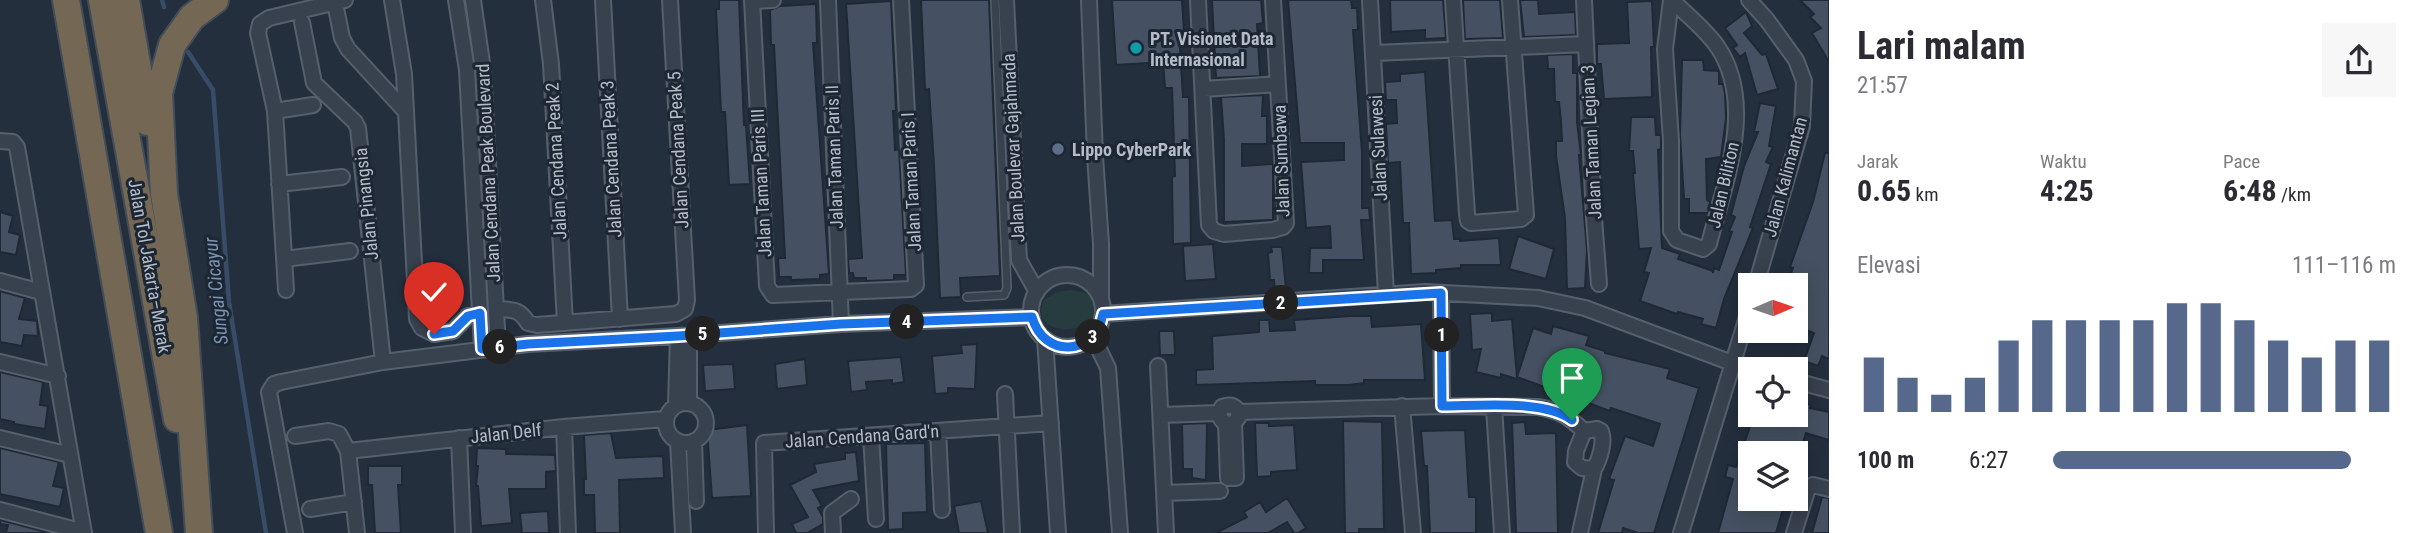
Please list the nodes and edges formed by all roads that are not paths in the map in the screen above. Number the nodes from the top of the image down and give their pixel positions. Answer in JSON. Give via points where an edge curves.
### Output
{"nodes":[{"id":1,"x":66,"y":0,"type":"edge"},
{"id":2,"x":102,"y":0,"type":"edge"},
{"id":3,"x":126,"y":0,"type":"edge"},
{"id":4,"x":215,"y":0,"type":"edge"},
{"id":5,"x":392,"y":0,"type":"edge"},
{"id":6,"x":456,"y":0,"type":"edge"},
{"id":7,"x":473,"y":0,"type":"edge"},
{"id":8,"x":543,"y":0,"type":"edge"},
{"id":9,"x":603,"y":0,"type":"edge"},
{"id":10,"x":670,"y":0,"type":"edge"},
{"id":11,"x":773,"y":0,"type":"edge"},
{"id":12,"x":828,"y":0,"type":"edge"},
{"id":13,"x":901,"y":0,"type":"edge"},
{"id":14,"x":995,"y":0,"type":"edge"},
{"id":15,"x":1006,"y":0,"type":"edge"},
{"id":16,"x":1088,"y":0,"type":"edge"},
{"id":17,"x":1198,"y":0,"type":"edge"},
{"id":18,"x":1273,"y":0,"type":"edge"},
{"id":19,"x":1370,"y":0,"type":"edge"},
{"id":20,"x":1453,"y":0,"type":"edge"},
{"id":21,"x":1510,"y":0,"type":"edge"},
{"id":22,"x":1584,"y":0,"type":"edge"},
{"id":23,"x":1749,"y":0,"type":"edge"},
{"id":24,"x":340,"y":1,"type":"edge"},
{"id":25,"x":752,"y":1,"type":"edge"},
{"id":26,"x":1675,"y":5,"type":"edge"},
{"id":27,"x":302,"y":22,"type":"dead end"},
{"id":28,"x":1586,"y":44,"type":"junction"},
{"id":29,"x":1512,"y":49,"type":"junction"},
{"id":30,"x":1455,"y":50,"type":"junction"},
{"id":31,"x":1374,"y":53,"type":"junction"},
{"id":32,"x":1278,"y":84,"type":"junction"},
{"id":33,"x":1203,"y":89,"type":"junction"},
{"id":34,"x":313,"y":105,"type":"dead end"},
{"id":35,"x":485,"y":107,"type":"junction"},
{"id":36,"x":469,"y":108,"type":"junction"},
{"id":37,"x":275,"y":111,"type":"junction"},
{"id":38,"x":406,"y":112,"type":"junction"},
{"id":39,"x":0,"y":141,"type":"edge"},
{"id":40,"x":473,"y":176,"type":"junction"},
{"id":41,"x":489,"y":176,"type":"junction"},
{"id":42,"x":342,"y":177,"type":"dead end"},
{"id":43,"x":279,"y":184,"type":"junction"},
{"id":44,"x":164,"y":194,"type":"junction"},
{"id":45,"x":1004,"y":246,"type":"junction"},
{"id":46,"x":350,"y":251,"type":"dead end"},
{"id":47,"x":284,"y":258,"type":"junction"},
{"id":48,"x":1024,"y":272,"type":"junction"},
{"id":49,"x":1759,"y":273,"type":"edge"},
{"id":50,"x":0,"y":281,"type":"edge"},
{"id":51,"x":1600,"y":284,"type":"dead end"},
{"id":52,"x":286,"y":290,"type":"dead end"},
{"id":53,"x":41,"y":292,"type":"junction"},
{"id":54,"x":1037,"y":292,"type":"junction"},
{"id":55,"x":839,"y":293,"type":"junction"},
{"id":56,"x":1441,"y":293,"type":"junction"},
{"id":57,"x":1386,"y":295,"type":"junction"},
{"id":58,"x":1101,"y":296,"type":"junction"},
{"id":59,"x":967,"y":297,"type":"dead end"},
{"id":60,"x":496,"y":309,"type":"junction"},
{"id":61,"x":480,"y":313,"type":"junction"},
{"id":62,"x":1103,"y":314,"type":"junction"},
{"id":63,"x":1032,"y":317,"type":"junction"},
{"id":64,"x":620,"y":318,"type":"junction"},
{"id":65,"x":840,"y":319,"type":"junction"},
{"id":66,"x":565,"y":323,"type":"junction"},
{"id":67,"x":684,"y":336,"type":"junction"},
{"id":68,"x":1093,"y":337,"type":"junction"},
{"id":69,"x":1045,"y":339,"type":"junction"},
{"id":70,"x":1738,"y":343,"type":"edge"},
{"id":71,"x":498,"y":347,"type":"junction"},
{"id":72,"x":482,"y":349,"type":"junction"},
{"id":73,"x":0,"y":362,"type":"edge"},
{"id":74,"x":383,"y":362,"type":"junction"},
{"id":75,"x":1732,"y":363,"type":"junction"},
{"id":76,"x":1738,"y":365,"type":"edge"},
{"id":77,"x":1158,"y":366,"type":"dead end"},
{"id":78,"x":58,"y":376,"type":"junction"},
{"id":79,"x":1808,"y":384,"type":"edge"},
{"id":80,"x":1829,"y":390,"type":"edge"},
{"id":81,"x":1005,"y":394,"type":"dead end"},
{"id":82,"x":682,"y":404,"type":"junction"},
{"id":83,"x":1402,"y":406,"type":"junction"},
{"id":84,"x":1442,"y":406,"type":"junction"},
{"id":85,"x":1494,"y":407,"type":"junction"},
{"id":86,"x":1161,"y":415,"type":"junction"},
{"id":87,"x":666,"y":419,"type":"junction"},
{"id":88,"x":1051,"y":423,"type":"junction"},
{"id":89,"x":1006,"y":426,"type":"junction"},
{"id":90,"x":564,"y":427,"type":"junction"},
{"id":91,"x":938,"y":431,"type":"junction"},
{"id":92,"x":1584,"y":431,"type":"junction"},
{"id":93,"x":295,"y":436,"type":"dead end"},
{"id":94,"x":871,"y":436,"type":"junction"},
{"id":95,"x":0,"y":438,"type":"edge"},
{"id":96,"x":459,"y":438,"type":"junction"},
{"id":97,"x":678,"y":441,"type":"junction"},
{"id":98,"x":694,"y":441,"type":"junction"},
{"id":99,"x":348,"y":451,"type":"junction"},
{"id":100,"x":70,"y":455,"type":"junction"},
{"id":101,"x":1594,"y":469,"type":"junction"},
{"id":102,"x":1829,"y":489,"type":"edge"},
{"id":103,"x":1220,"y":491,"type":"dead end"},
{"id":104,"x":1164,"y":492,"type":"junction"},
{"id":105,"x":851,"y":499,"type":"dead end"},
{"id":106,"x":696,"y":501,"type":"dead end"},
{"id":107,"x":354,"y":502,"type":"junction"},
{"id":108,"x":310,"y":509,"type":"dead end"},
{"id":109,"x":0,"y":510,"type":"edge"},
{"id":110,"x":942,"y":510,"type":"dead end"},
{"id":111,"x":876,"y":519,"type":"dead end"},
{"id":112,"x":84,"y":533,"type":"edge"},
{"id":113,"x":159,"y":533,"type":"edge"},
{"id":114,"x":198,"y":533,"type":"edge"},
{"id":115,"x":295,"y":533,"type":"edge"},
{"id":116,"x":357,"y":533,"type":"edge"},
{"id":117,"x":463,"y":533,"type":"edge"},
{"id":118,"x":568,"y":533,"type":"edge"},
{"id":119,"x":683,"y":533,"type":"edge"},
{"id":120,"x":766,"y":533,"type":"edge"},
{"id":121,"x":833,"y":533,"type":"edge"},
{"id":122,"x":1012,"y":533,"type":"edge"},
{"id":123,"x":1058,"y":533,"type":"edge"},
{"id":124,"x":1120,"y":533,"type":"edge"},
{"id":125,"x":1166,"y":533,"type":"edge"},
{"id":126,"x":1413,"y":533,"type":"edge"},
{"id":127,"x":1502,"y":533,"type":"edge"},
{"id":128,"x":1580,"y":533,"type":"edge"},
{"id":129,"x":1681,"y":533,"type":"edge"},
{"id":130,"x":1794,"y":533,"type":"edge"}],
"edges":[{"from":1,"to":113,"type":"highway","name":"Jalan Tol Jakarta–Merak"},
{"from":2,"to":114,"type":"highway","name":"Jalan Tol Jakarta–Merak"},
{"from":3,"to":44,"type":"highway"},
{"from":4,"to":44,"type":"highway","via":[[192,17],[172,45],[162,77],[159,107]]},
{"from":5,"to":38,"type":"street"},
{"from":6,"to":36,"type":"street","name":"Jalan Cendana Peak Boulevard"},
{"from":7,"to":35,"type":"street","name":"Jalan Cendana Peak Boulevard"},
{"from":8,"to":66,"type":"street","name":"Jalan Cendana Peak 2","via":[[551,64]]},
{"from":9,"to":64,"type":"street","name":"Jalan Cendana Peak 3"},
{"from":10,"to":64,"type":"street","name":"Jalan Cendana Peak 5","via":[[687,300],[685,309],[676,314]]},
{"from":11,"to":25,"type":"street","name":"Jalan Taman Paris III"},
{"from":12,"to":55,"type":"street","name":"Jalan Taman Paris II"},
{"from":13,"to":55,"type":"street","name":"Jalan Taman Paris I","via":[[917,282],[911,289]]},
{"from":14,"to":45,"type":"lane"},
{"from":15,"to":48,"type":"street","name":"Jalan Boulevar Gajahmada","via":[[1013,172],[1019,260]]},
{"from":16,"to":58,"type":"street"},
{"from":17,"to":33,"type":"street","name":"Jalan Sumbawa"},
{"from":18,"to":32,"type":"street","name":"Jalan Sumbawa"},
{"from":19,"to":31,"type":"street","name":"Jalan Sulawesi"},
{"from":20,"to":30,"type":"street"},
{"from":21,"to":29,"type":"street"},
{"from":22,"to":28,"type":"street","name":"Jalan Taman Legian 3"},
{"from":23,"to":49,"type":"street","name":"Jalan Kalimantan","via":[[1796,60],[1804,81],[1802,126]]},
{"from":24,"to":37,"type":"street","via":[[260,24],[258,33]]},
{"from":24,"to":38,"type":"street","via":[[342,38],[348,49]]},
{"from":25,"to":55,"type":"street","name":"Jalan Taman Paris III","via":[[767,286],[774,295]]},
{"from":26,"to":26,"type":"street","name":"Jalan Biliton","via":[[1718,47],[1736,107],[1731,162],[1709,244],[1703,249],[1677,240],[1671,231],[1665,49]]},
{"from":27,"to":74,"type":"street","name":"Jalan Pinangsia","via":[[314,83],[357,125]]},
{"from":28,"to":29,"type":"street"},
{"from":28,"to":51,"type":"street","name":"Jalan Taman Legian 3"},
{"from":29,"to":30,"type":"street"},
{"from":29,"to":30,"type":"street","via":[[1526,215],[1471,223]]},
{"from":30,"to":31,"type":"street"},
{"from":31,"to":57,"type":"street","name":"Jalan Sulawesi"},
{"from":32,"to":33,"type":"street"},
{"from":32,"to":33,"type":"street","name":"Jalan Sumbawa","via":[[1286,223],[1273,230],[1224,234],[1209,225]]},
{"from":34,"to":37,"type":"street"},
{"from":35,"to":36,"type":"street"},
{"from":35,"to":41,"type":"street","name":"Jalan Cendana Peak Boulevard"},
{"from":36,"to":40,"type":"street","name":"Jalan Cendana Peak Boulevard"},
{"from":37,"to":43,"type":"street"},
{"from":38,"to":61,"type":"street","via":[[416,319],[434,334],[453,331],[468,316]]},
{"from":39,"to":53,"type":"street","via":[[17,147]]},
{"from":40,"to":41,"type":"street"},
{"from":40,"to":61,"type":"street","name":"Jalan Cendana Peak Boulevard"},
{"from":41,"to":60,"type":"street","name":"Jalan Cendana Peak Boulevard"},
{"from":42,"to":43,"type":"street"},
{"from":43,"to":47,"type":"street"},
{"from":44,"to":114,"type":"highway","via":[[184,318]]},
{"from":45,"to":48,"type":"lane"},
{"from":45,"to":59,"type":"lane","via":[[1004,295]]},
{"from":46,"to":47,"type":"street"},
{"from":47,"to":52,"type":"street"},
{"from":48,"to":54,"type":"street","name":"Jalan Boulevar Gajahmada"},
{"from":50,"to":53,"type":"street"},
{"from":53,"to":78,"type":"street"},
{"from":54,"to":58,"type":"street","via":[[1049,280],[1066,275],[1083,278]]},
{"from":54,"to":63,"type":"street"},
{"from":55,"to":65,"type":"street","name":"Jalan Taman Paris II"},
{"from":56,"to":57,"type":"street"},
{"from":56,"to":75,"type":"street","via":[[1538,298],[1585,308]]},
{"from":56,"to":84,"type":"street"},
{"from":57,"to":62,"type":"street"},
{"from":58,"to":62,"type":"street"},
{"from":60,"to":66,"type":"street","via":[[513,310],[537,325]]},
{"from":60,"to":71,"type":"street","name":"Jalan Cendana Peak Boulevard"},
{"from":61,"to":72,"type":"street","name":"Jalan Cendana Peak Boulevard"},
{"from":62,"to":68,"type":"street"},
{"from":63,"to":65,"type":"street"},
{"from":63,"to":69,"type":"street"},
{"from":64,"to":66,"type":"street"},
{"from":65,"to":67,"type":"street"},
{"from":67,"to":71,"type":"street"},
{"from":67,"to":82,"type":"street"},
{"from":68,"to":69,"type":"street","via":[[1069,347]]},
{"from":68,"to":124,"type":"street","via":[[1108,368]]},
{"from":69,"to":88,"type":"street"},
{"from":70,"to":75,"type":"street"},
{"from":71,"to":72,"type":"street"},
{"from":72,"to":74,"type":"street"},
{"from":73,"to":78,"type":"street"},
{"from":74,"to":115,"type":"street","via":[[271,387]]},
{"from":75,"to":76,"type":"street"},
{"from":75,"to":129,"type":"street"},
{"from":77,"to":86,"type":"street"},
{"from":78,"to":100,"type":"street"},
{"from":79,"to":80,"type":"street"},
{"from":81,"to":89,"type":"street"},
{"from":82,"to":87,"type":"street"},
{"from":82,"to":98,"type":"street","via":[[701,409],[706,420],[703,433]]},
{"from":83,"to":84,"type":"street"},
{"from":83,"to":86,"type":"street","via":[[1229,418]]},
{"from":83,"to":126,"type":"street"},
{"from":84,"to":85,"type":"street"},
{"from":85,"to":92,"type":"street","via":[[1550,409]]},
{"from":85,"to":127,"type":"street"},
{"from":86,"to":104,"type":"street"},
{"from":87,"to":90,"type":"street","name":"Jalan Delf"},
{"from":87,"to":97,"type":"street","via":[[668,432]]},
{"from":88,"to":89,"type":"street","name":"Jalan Cendana Gard'n"},
{"from":88,"to":123,"type":"street"},
{"from":89,"to":91,"type":"street","name":"Jalan Cendana Gard'n"},
{"from":89,"to":122,"type":"street"},
{"from":90,"to":96,"type":"street","name":"Jalan Delf"},
{"from":90,"to":118,"type":"street"},
{"from":91,"to":94,"type":"street","name":"Jalan Cendana Gard'n"},
{"from":91,"to":110,"type":"street"},
{"from":92,"to":101,"type":"street","via":[[1575,459],[1582,468]]},
{"from":92,"to":101,"type":"street","via":[[1597,429],[1603,437]]},
{"from":93,"to":99,"type":"street","via":[[329,431],[339,434]]},
{"from":94,"to":111,"type":"street"},
{"from":94,"to":120,"type":"street","name":"Jalan Cendana Gard'n","via":[[764,443]]},
{"from":95,"to":100,"type":"street"},
{"from":96,"to":99,"type":"street","name":"Jalan Delf"},
{"from":96,"to":117,"type":"street"},
{"from":97,"to":98,"type":"street"},
{"from":97,"to":119,"type":"street"},
{"from":98,"to":106,"type":"street"},
{"from":99,"to":107,"type":"street"},
{"from":100,"to":112,"type":"street"},
{"from":101,"to":128,"type":"street"},
{"from":102,"to":130,"type":"street","via":[[1810,486]]},
{"from":103,"to":104,"type":"street"},
{"from":104,"to":125,"type":"street"},
{"from":105,"to":121,"type":"street","via":[[832,513]]},
{"from":107,"to":108,"type":"street"},
{"from":107,"to":116,"type":"street"},
{"from":109,"to":112,"type":"street"}]}
